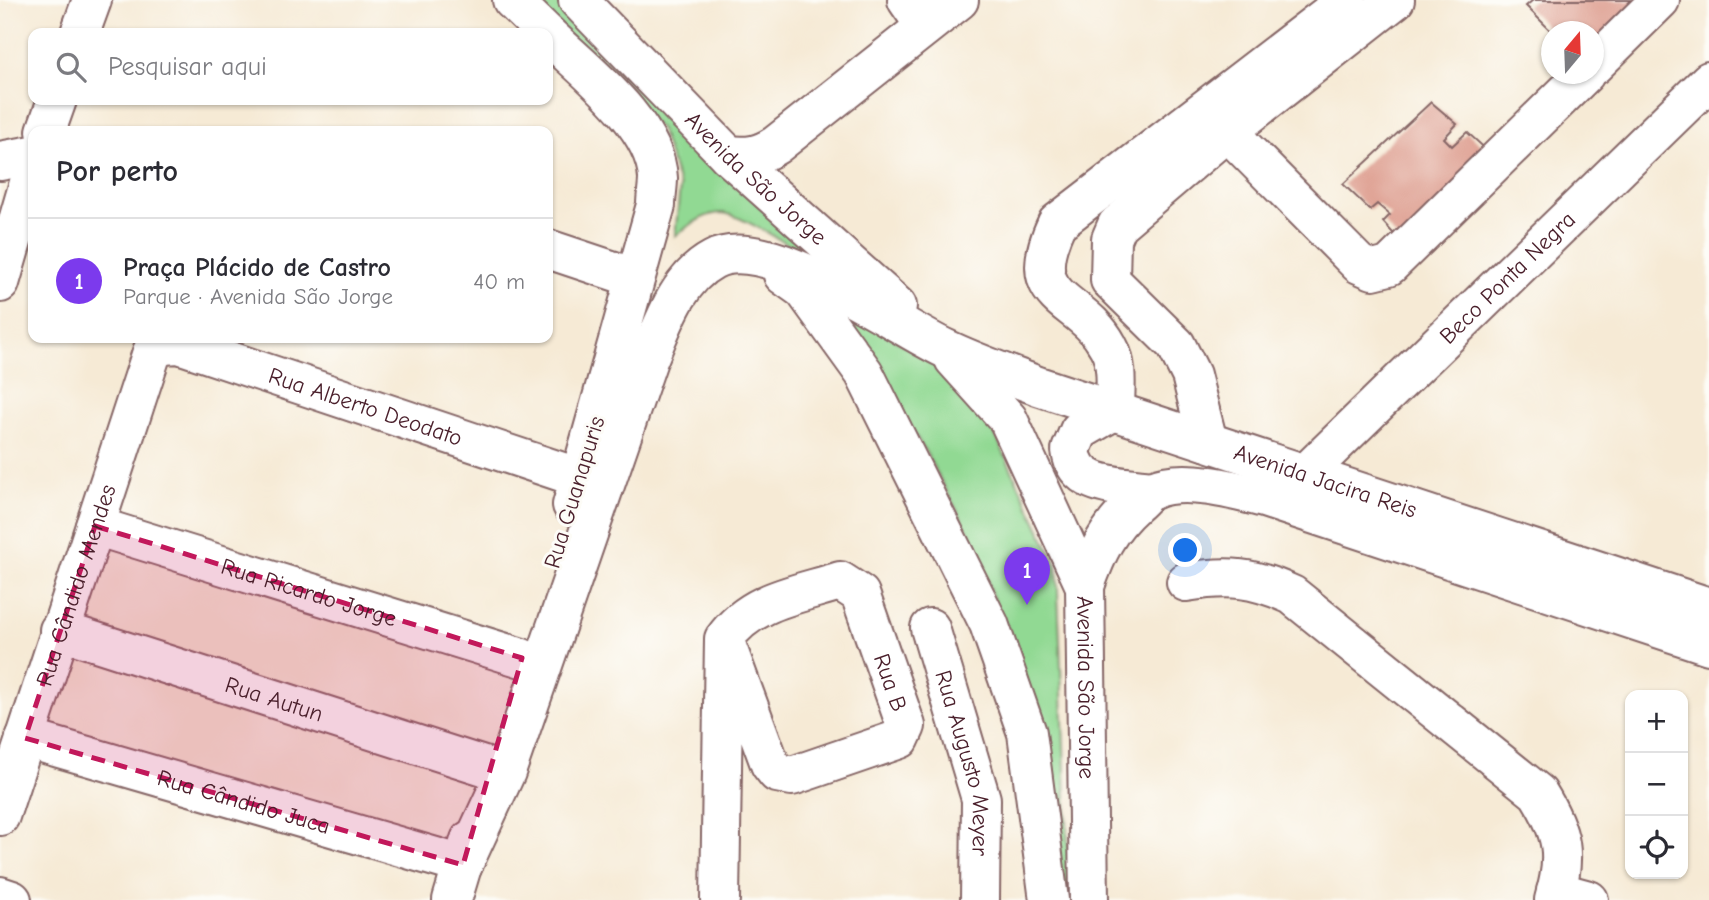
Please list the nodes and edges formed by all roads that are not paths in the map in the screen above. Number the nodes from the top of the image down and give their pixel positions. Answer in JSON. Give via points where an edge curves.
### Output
{"nodes":[{"id":1,"x":92,"y":0,"type":"edge"},
{"id":2,"x":512,"y":0,"type":"edge"},
{"id":3,"x":578,"y":0,"type":"edge"},
{"id":4,"x":960,"y":0,"type":"edge"},
{"id":5,"x":1347,"y":0,"type":"edge"},
{"id":6,"x":1395,"y":0,"type":"edge"},
{"id":7,"x":1660,"y":0,"type":"edge"},
{"id":8,"x":916,"y":13,"type":"edge"},
{"id":9,"x":82,"y":28,"type":"edge"},
{"id":10,"x":541,"y":28,"type":"edge"},
{"id":11,"x":553,"y":40,"type":"edge"},
{"id":12,"x":1604,"y":55,"type":"edge"},
{"id":13,"x":1709,"y":81,"type":"edge"},
{"id":14,"x":1575,"y":84,"type":"edge"},
{"id":15,"x":55,"y":105,"type":"edge"},
{"id":16,"x":1216,"y":120,"type":"junction"},
{"id":17,"x":48,"y":126,"type":"edge"},
{"id":18,"x":728,"y":155,"type":"junction"},
{"id":19,"x":28,"y":156,"type":"edge"},
{"id":20,"x":0,"y":161,"type":"edge"},
{"id":21,"x":28,"y":186,"type":"edge"},
{"id":22,"x":553,"y":251,"type":"edge"},
{"id":23,"x":756,"y":256,"type":"junction"},
{"id":24,"x":1045,"y":267,"type":"junction"},
{"id":25,"x":635,"y":278,"type":"junction"},
{"id":26,"x":1110,"y":281,"type":"junction"},
{"id":27,"x":0,"y":283,"type":"edge"},
{"id":28,"x":943,"y":348,"type":"junction"},
{"id":29,"x":152,"y":352,"type":"joint"},
{"id":30,"x":1115,"y":410,"type":"junction"},
{"id":31,"x":1208,"y":442,"type":"junction"},
{"id":32,"x":1305,"y":474,"type":"junction"},
{"id":33,"x":580,"y":478,"type":"junction"},
{"id":34,"x":1152,"y":490,"type":"junction"},
{"id":35,"x":95,"y":526,"type":"junction"},
{"id":36,"x":1186,"y":582,"type":"dead end"},
{"id":37,"x":1085,"y":586,"type":"junction"},
{"id":38,"x":1709,"y":607,"type":"edge"},
{"id":39,"x":930,"y":628,"type":"dead end"},
{"id":40,"x":59,"y":630,"type":"junction"},
{"id":41,"x":723,"y":639,"type":"junction"},
{"id":42,"x":1709,"y":645,"type":"edge"},
{"id":43,"x":522,"y":658,"type":"junction"},
{"id":44,"x":25,"y":738,"type":"junction"},
{"id":45,"x":490,"y":768,"type":"junction"},
{"id":46,"x":0,"y":816,"type":"edge"},
{"id":47,"x":458,"y":882,"type":"edge"},
{"id":48,"x":0,"y":896,"type":"edge"},
{"id":49,"x":1566,"y":897,"type":"edge"},
{"id":50,"x":12,"y":900,"type":"edge"},
{"id":51,"x":720,"y":900,"type":"edge"},
{"id":52,"x":980,"y":900,"type":"edge"},
{"id":53,"x":1049,"y":900,"type":"edge"},
{"id":54,"x":1089,"y":900,"type":"edge"}],
"edges":[{"from":1,"to":9,"type":"street"},
{"from":2,"to":10,"type":"street"},
{"from":3,"to":18,"type":"street","name":"Avenida São Jorge"},
{"from":4,"to":8,"type":"street"},
{"from":5,"to":16,"type":"street"},
{"from":6,"to":16,"type":"street"},
{"from":7,"to":12,"type":"street"},
{"from":8,"to":18,"type":"street","via":[[769,149],[749,157]]},
{"from":11,"to":25,"type":"street","name":"Rua Guanapuris","via":[[633,119],[649,145],[658,176],[656,205]]},
{"from":13,"to":32,"type":"street","name":"Beco Ponta Negra"},
{"from":14,"to":16,"type":"street","via":[[1389,266],[1373,270],[1359,264]]},
{"from":15,"to":17,"type":"street"},
{"from":16,"to":24,"type":"street","via":[[1057,223],[1049,239]]},
{"from":16,"to":26,"type":"street","via":[[1117,225],[1111,239]]},
{"from":18,"to":28,"type":"street","name":"Avenida São Jorge"},
{"from":19,"to":20,"type":"street"},
{"from":21,"to":27,"type":"street"},
{"from":22,"to":25,"type":"street"},
{"from":23,"to":28,"type":"street","name":"Avenida São Jorge","via":[[795,267]]},
{"from":23,"to":47,"type":"street","name":"Rua Guanapuris","via":[[733,252],[712,260],[690,279],[671,308],[648,360],[506,772]]},
{"from":23,"to":53,"type":"street","via":[[804,290],[864,373],[989,624],[1027,733]]},
{"from":24,"to":26,"type":"street"},
{"from":24,"to":30,"type":"street","via":[[1055,295],[1096,329],[1109,347],[1115,371]]},
{"from":25,"to":33,"type":"street","name":"Rua Guanapuris"},
{"from":26,"to":31,"type":"street","via":[[1176,345],[1191,375]]},
{"from":28,"to":30,"type":"street","name":"Avenida Jacira Reis"},
{"from":28,"to":37,"type":"street","name":"Avenida São Jorge","via":[[1008,419]]},
{"from":29,"to":33,"type":"street","name":"Rua Alberto Deodato","via":[[163,345],[179,344]]},
{"from":29,"to":35,"type":"street","name":"Rua Cândido Mendes"},
{"from":30,"to":31,"type":"street","name":"Avenida Jacira Reis"},
{"from":30,"to":34,"type":"street","name":"Avenida Jacira Reis","via":[[1079,431],[1070,450],[1075,467],[1096,481]]},
{"from":31,"to":32,"type":"street","name":"Avenida Jacira Reis"},
{"from":32,"to":38,"type":"street","name":"Avenida Jacira Reis"},
{"from":33,"to":43,"type":"street","name":"Rua Guanapuris"},
{"from":34,"to":37,"type":"street","via":[[1105,536]]},
{"from":34,"to":42,"type":"street","name":"Avenida Jacira Reis","via":[[1195,484],[1264,498]]},
{"from":35,"to":40,"type":"street","name":"Rua Cândido Mendes"},
{"from":35,"to":43,"type":"street","name":"Rua Ricardo Jorge"},
{"from":36,"to":49,"type":"street","via":[[1234,577],[1261,581],[1292,595],[1538,793],[1561,841]]},
{"from":37,"to":54,"type":"street","name":"Avenida São Jorge"},
{"from":39,"to":52,"type":"street","name":"Rua Augusto Meyer","via":[[981,799]]},
{"from":40,"to":44,"type":"street","name":"Rua Cândido Mendes"},
{"from":40,"to":45,"type":"street","name":"Rua Autun"},
{"from":41,"to":41,"type":"street","name":"Rua B","via":[[751,610],[840,581],[860,594],[906,726],[900,739],[792,776],[777,773]]},
{"from":41,"to":51,"type":"street"},
{"from":43,"to":45,"type":"street","name":"Rua Guanapuris"},
{"from":44,"to":46,"type":"street","name":"Rua Cândido Mendes"},
{"from":44,"to":47,"type":"street","name":"Rua Cândido Juca"},
{"from":45,"to":47,"type":"street","name":"Rua Guanapuris"},
{"from":48,"to":50,"type":"street"}]}
